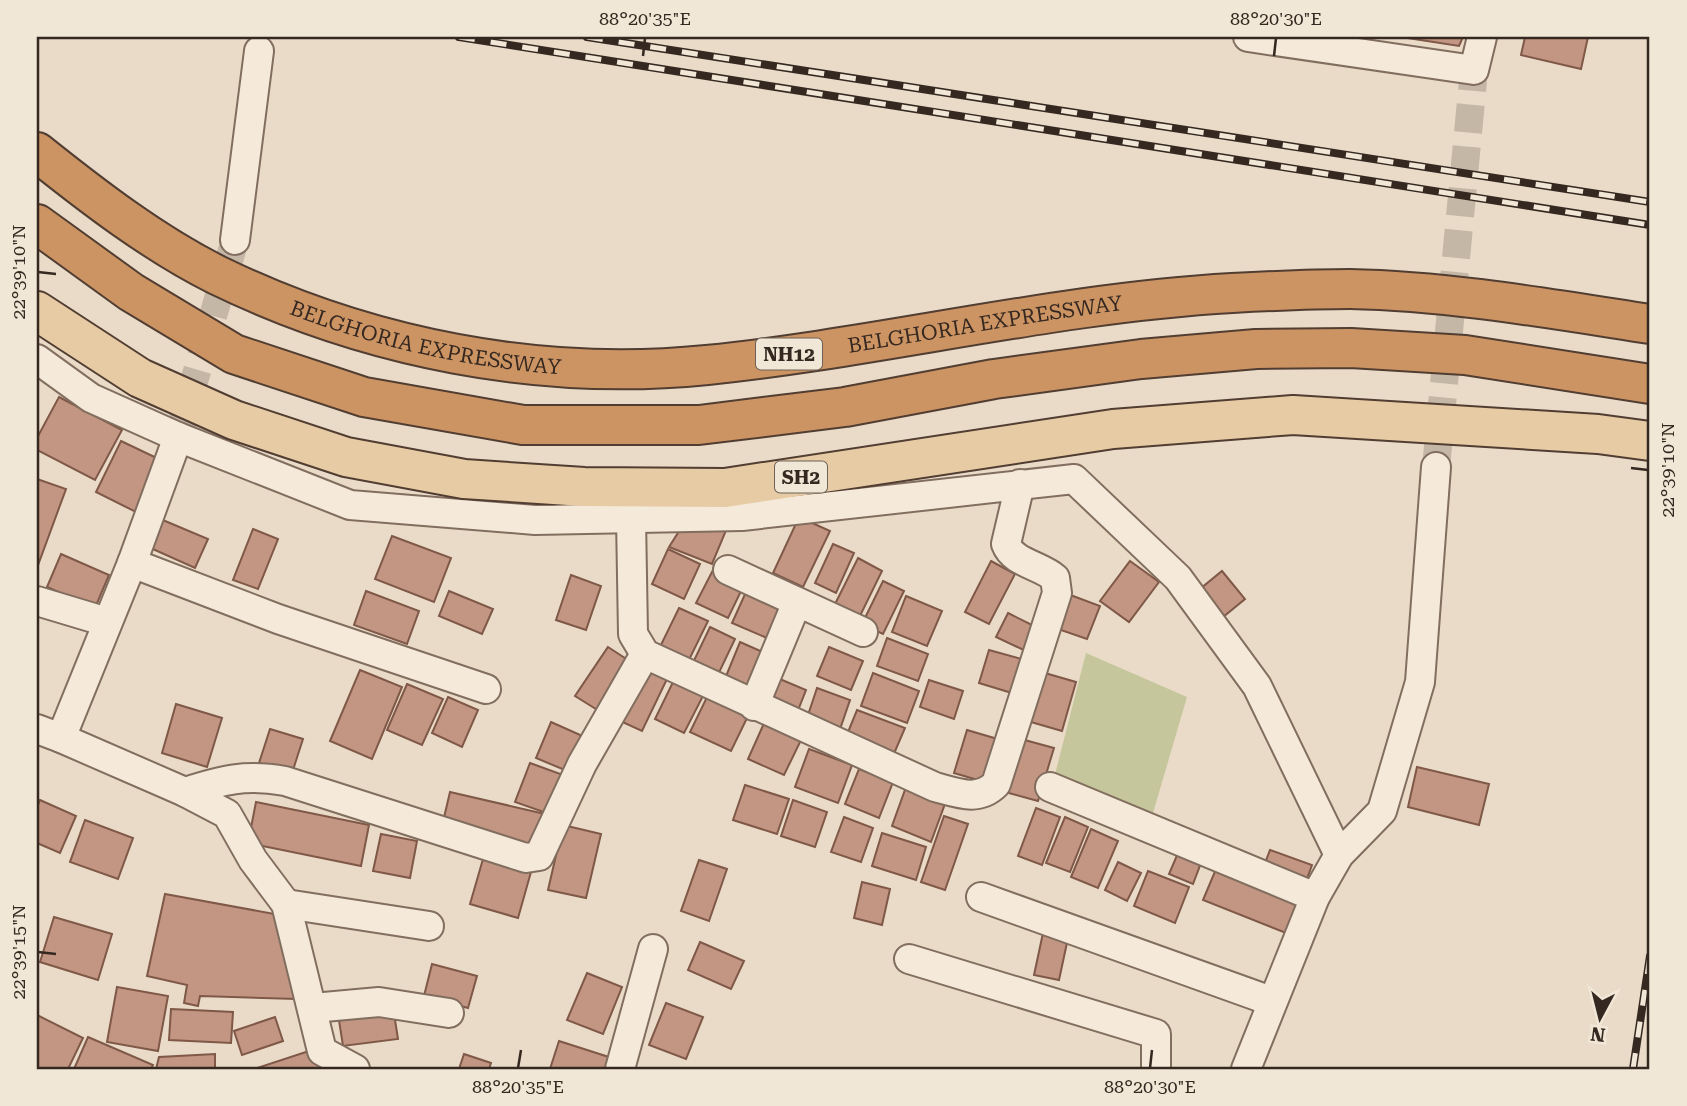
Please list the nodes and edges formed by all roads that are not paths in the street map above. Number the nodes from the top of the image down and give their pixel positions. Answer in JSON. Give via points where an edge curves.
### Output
{"nodes":[{"id":1,"x":1248,"y":37,"type":"edge"},
{"id":2,"x":1482,"y":37,"type":"edge"},
{"id":3,"x":259,"y":51,"type":"dead end"},
{"id":4,"x":37,"y":152,"type":"edge"},
{"id":5,"x":37,"y":224,"type":"edge"},
{"id":6,"x":235,"y":240,"type":"tunnel mouth"},
{"id":7,"x":37,"y":311,"type":"edge"},
{"id":8,"x":1650,"y":324,"type":"edge"},
{"id":9,"x":37,"y":359,"type":"edge"},
{"id":10,"x":1650,"y":384,"type":"edge"},
{"id":11,"x":178,"y":437,"type":"junction"},
{"id":12,"x":1650,"y":441,"type":"edge"},
{"id":13,"x":1436,"y":467,"type":"tunnel mouth"},
{"id":14,"x":1020,"y":484,"type":"junction"},
{"id":15,"x":631,"y":518,"type":"junction"},
{"id":16,"x":132,"y":563,"type":"junction"},
{"id":17,"x":728,"y":570,"type":"dead end"},
{"id":18,"x":37,"y":601,"type":"edge"},
{"id":19,"x":797,"y":602,"type":"junction"},
{"id":20,"x":107,"y":622,"type":"junction"},
{"id":21,"x":863,"y":632,"type":"dead end"},
{"id":22,"x":645,"y":654,"type":"junction"},
{"id":23,"x":486,"y":689,"type":"dead end"},
{"id":24,"x":754,"y":706,"type":"junction"},
{"id":25,"x":49,"y":734,"type":"edge"},
{"id":26,"x":1050,"y":787,"type":"dead end"},
{"id":27,"x":185,"y":792,"type":"junction"},
{"id":28,"x":1339,"y":855,"type":"junction"},
{"id":29,"x":981,"y":897,"type":"dead end"},
{"id":30,"x":1315,"y":897,"type":"junction"},
{"id":31,"x":286,"y":904,"type":"junction"},
{"id":32,"x":429,"y":926,"type":"dead end"},
{"id":33,"x":653,"y":949,"type":"dead end"},
{"id":34,"x":909,"y":959,"type":"dead end"},
{"id":35,"x":1271,"y":1001,"type":"junction"},
{"id":36,"x":313,"y":1008,"type":"junction"},
{"id":37,"x":449,"y":1013,"type":"dead end"},
{"id":38,"x":355,"y":1069,"type":"edge"},
{"id":39,"x":620,"y":1069,"type":"edge"},
{"id":40,"x":1156,"y":1069,"type":"edge"},
{"id":41,"x":1246,"y":1069,"type":"edge"}],
"edges":[{"from":1,"to":2,"type":"street","via":[[1474,70]]},
{"from":3,"to":6,"type":"street"},
{"from":4,"to":8,"type":"highway","name":"BELGHORIA EXPRESSWAY","number":"NH12","via":[[162,242],[214,273],[296,310],[373,336],[531,364],[704,366],[979,324],[1229,293],[1351,289]]},
{"from":5,"to":10,"type":"highway","via":[[131,292],[234,354],[364,397],[523,425],[699,425],[845,407],[1114,362],[1256,349],[1351,348],[1465,355]]},
{"from":7,"to":12,"type":"main road","number":"SH2","via":[[140,378],[234,421],[346,457],[464,479],[584,488],[725,488],[1113,429],[1293,415]]},
{"from":9,"to":11,"type":"street","via":[[91,398]]},
{"from":11,"to":15,"type":"street","via":[[350,505],[535,520]]},
{"from":11,"to":16,"type":"street"},
{"from":13,"to":28,"type":"street","via":[[1420,682],[1382,811]]},
{"from":14,"to":15,"type":"street","via":[[742,516]]},
{"from":14,"to":24,"type":"street","via":[[1006,544],[1017,558],[1055,578],[1057,593],[996,784],[986,794],[969,796],[935,787]]},
{"from":14,"to":28,"type":"street","via":[[1074,479],[1178,578],[1257,686]]},
{"from":15,"to":22,"type":"street","via":[[633,634]]},
{"from":16,"to":20,"type":"street"},
{"from":16,"to":23,"type":"street","via":[[278,619]]},
{"from":17,"to":19,"type":"street"},
{"from":18,"to":20,"type":"street"},
{"from":19,"to":21,"type":"street"},
{"from":19,"to":24,"type":"street"},
{"from":20,"to":25,"type":"street"},
{"from":22,"to":24,"type":"street"},
{"from":22,"to":27,"type":"street","via":[[582,764],[539,856],[526,858],[275,779],[227,779]]},
{"from":25,"to":27,"type":"street"},
{"from":26,"to":30,"type":"street"},
{"from":27,"to":31,"type":"street","via":[[228,814],[253,860]]},
{"from":28,"to":30,"type":"street"},
{"from":29,"to":35,"type":"street"},
{"from":30,"to":35,"type":"street"},
{"from":31,"to":32,"type":"street"},
{"from":31,"to":36,"type":"street"},
{"from":33,"to":39,"type":"street"},
{"from":34,"to":40,"type":"street","via":[[1156,1034]]},
{"from":35,"to":41,"type":"street"},
{"from":36,"to":37,"type":"street","via":[[379,1002]]},
{"from":36,"to":38,"type":"street","via":[[323,1051]]}]}
